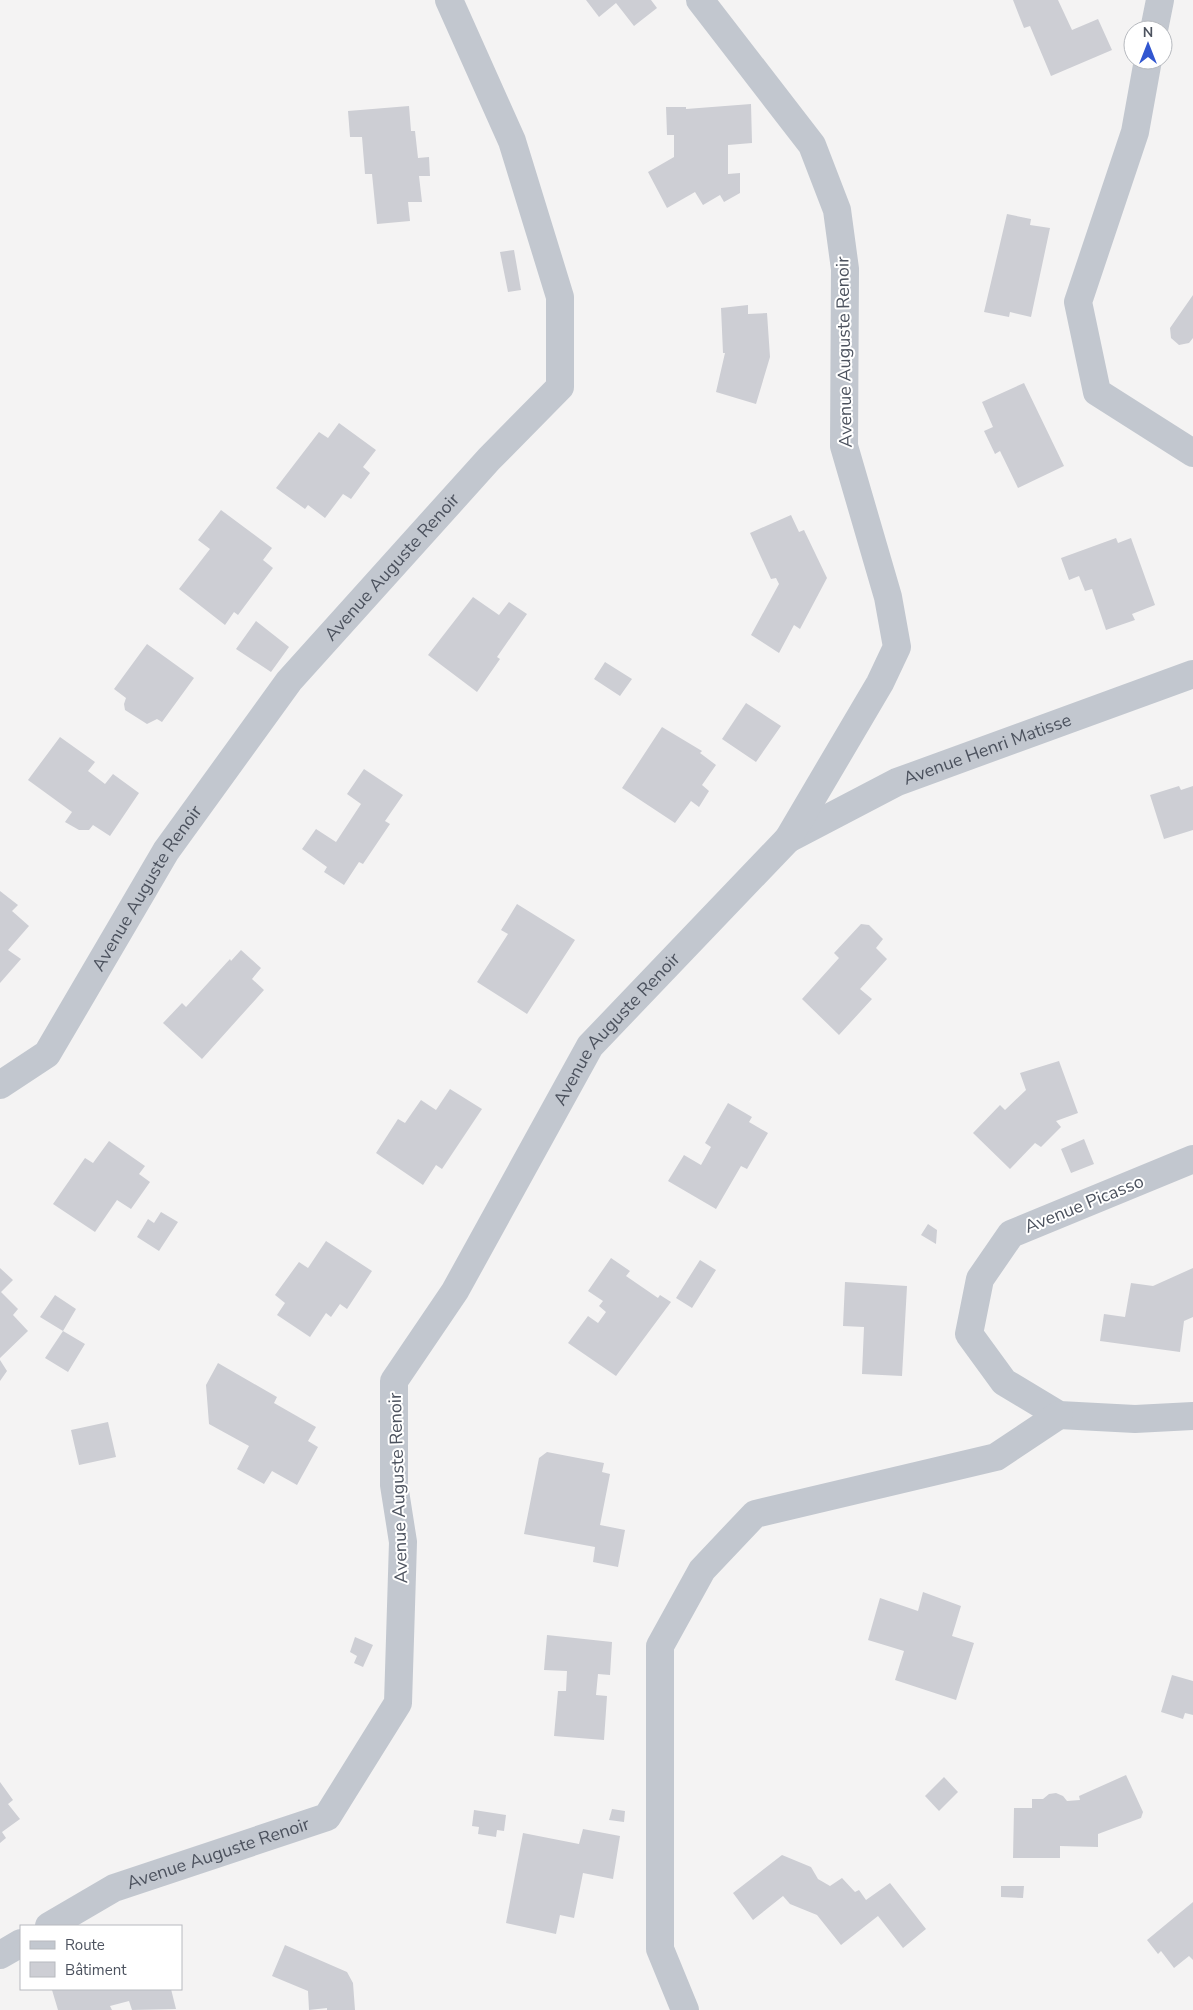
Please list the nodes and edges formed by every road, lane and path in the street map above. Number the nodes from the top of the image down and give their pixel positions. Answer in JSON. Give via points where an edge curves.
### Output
{"nodes":[{"id":1,"x":449,"y":0,"type":"edge"},
{"id":2,"x":700,"y":0,"type":"edge"},
{"id":3,"x":1160,"y":0,"type":"edge"},
{"id":4,"x":1156,"y":20,"type":"edge"},
{"id":5,"x":1146,"y":70,"type":"edge"},
{"id":6,"x":1193,"y":453,"type":"edge"},
{"id":7,"x":1193,"y":674,"type":"edge"},
{"id":8,"x":788,"y":839,"type":"junction"},
{"id":9,"x":0,"y":1085,"type":"edge"},
{"id":10,"x":1193,"y":1159,"type":"edge"},
{"id":11,"x":1059,"y":1414,"type":"junction"},
{"id":12,"x":1193,"y":1416,"type":"edge"},
{"id":13,"x":51,"y":1925,"type":"edge"},
{"id":14,"x":20,"y":1944,"type":"edge"},
{"id":15,"x":0,"y":1955,"type":"edge"},
{"id":16,"x":685,"y":2010,"type":"edge"}],
"edges":[{"from":1,"to":9,"type":"street","name":"Avenue Auguste Renoir","via":[[512,142],[560,297],[560,387],[488,458],[289,681],[166,851],[47,1054]]},
{"from":2,"to":8,"type":"street","name":"Avenue Auguste Renoir","via":[[812,145],[836,210],[845,269],[844,446],[888,597],[897,647],[880,683]]},
{"from":3,"to":4,"type":"street"},
{"from":5,"to":6,"type":"street","via":[[1134,132],[1078,302],[1097,392]]},
{"from":7,"to":8,"type":"street","name":"Avenue Henri Matisse","via":[[897,782]]},
{"from":8,"to":13,"type":"street","name":"Avenue Auguste Renoir","via":[[590,1046],[455,1291],[394,1381],[394,1485],[403,1542],[398,1703],[327,1817],[114,1888]]},
{"from":10,"to":11,"type":"street","name":"Avenue Picasso","via":[[1011,1234],[980,1279],[968,1334],[1004,1382]]},
{"from":11,"to":12,"type":"street","name":"Avenue Picasso","via":[[1134,1419]]},
{"from":11,"to":16,"type":"street","via":[[996,1456],[755,1514],[702,1570],[660,1646],[660,1950]]},
{"from":14,"to":15,"type":"street"}]}
